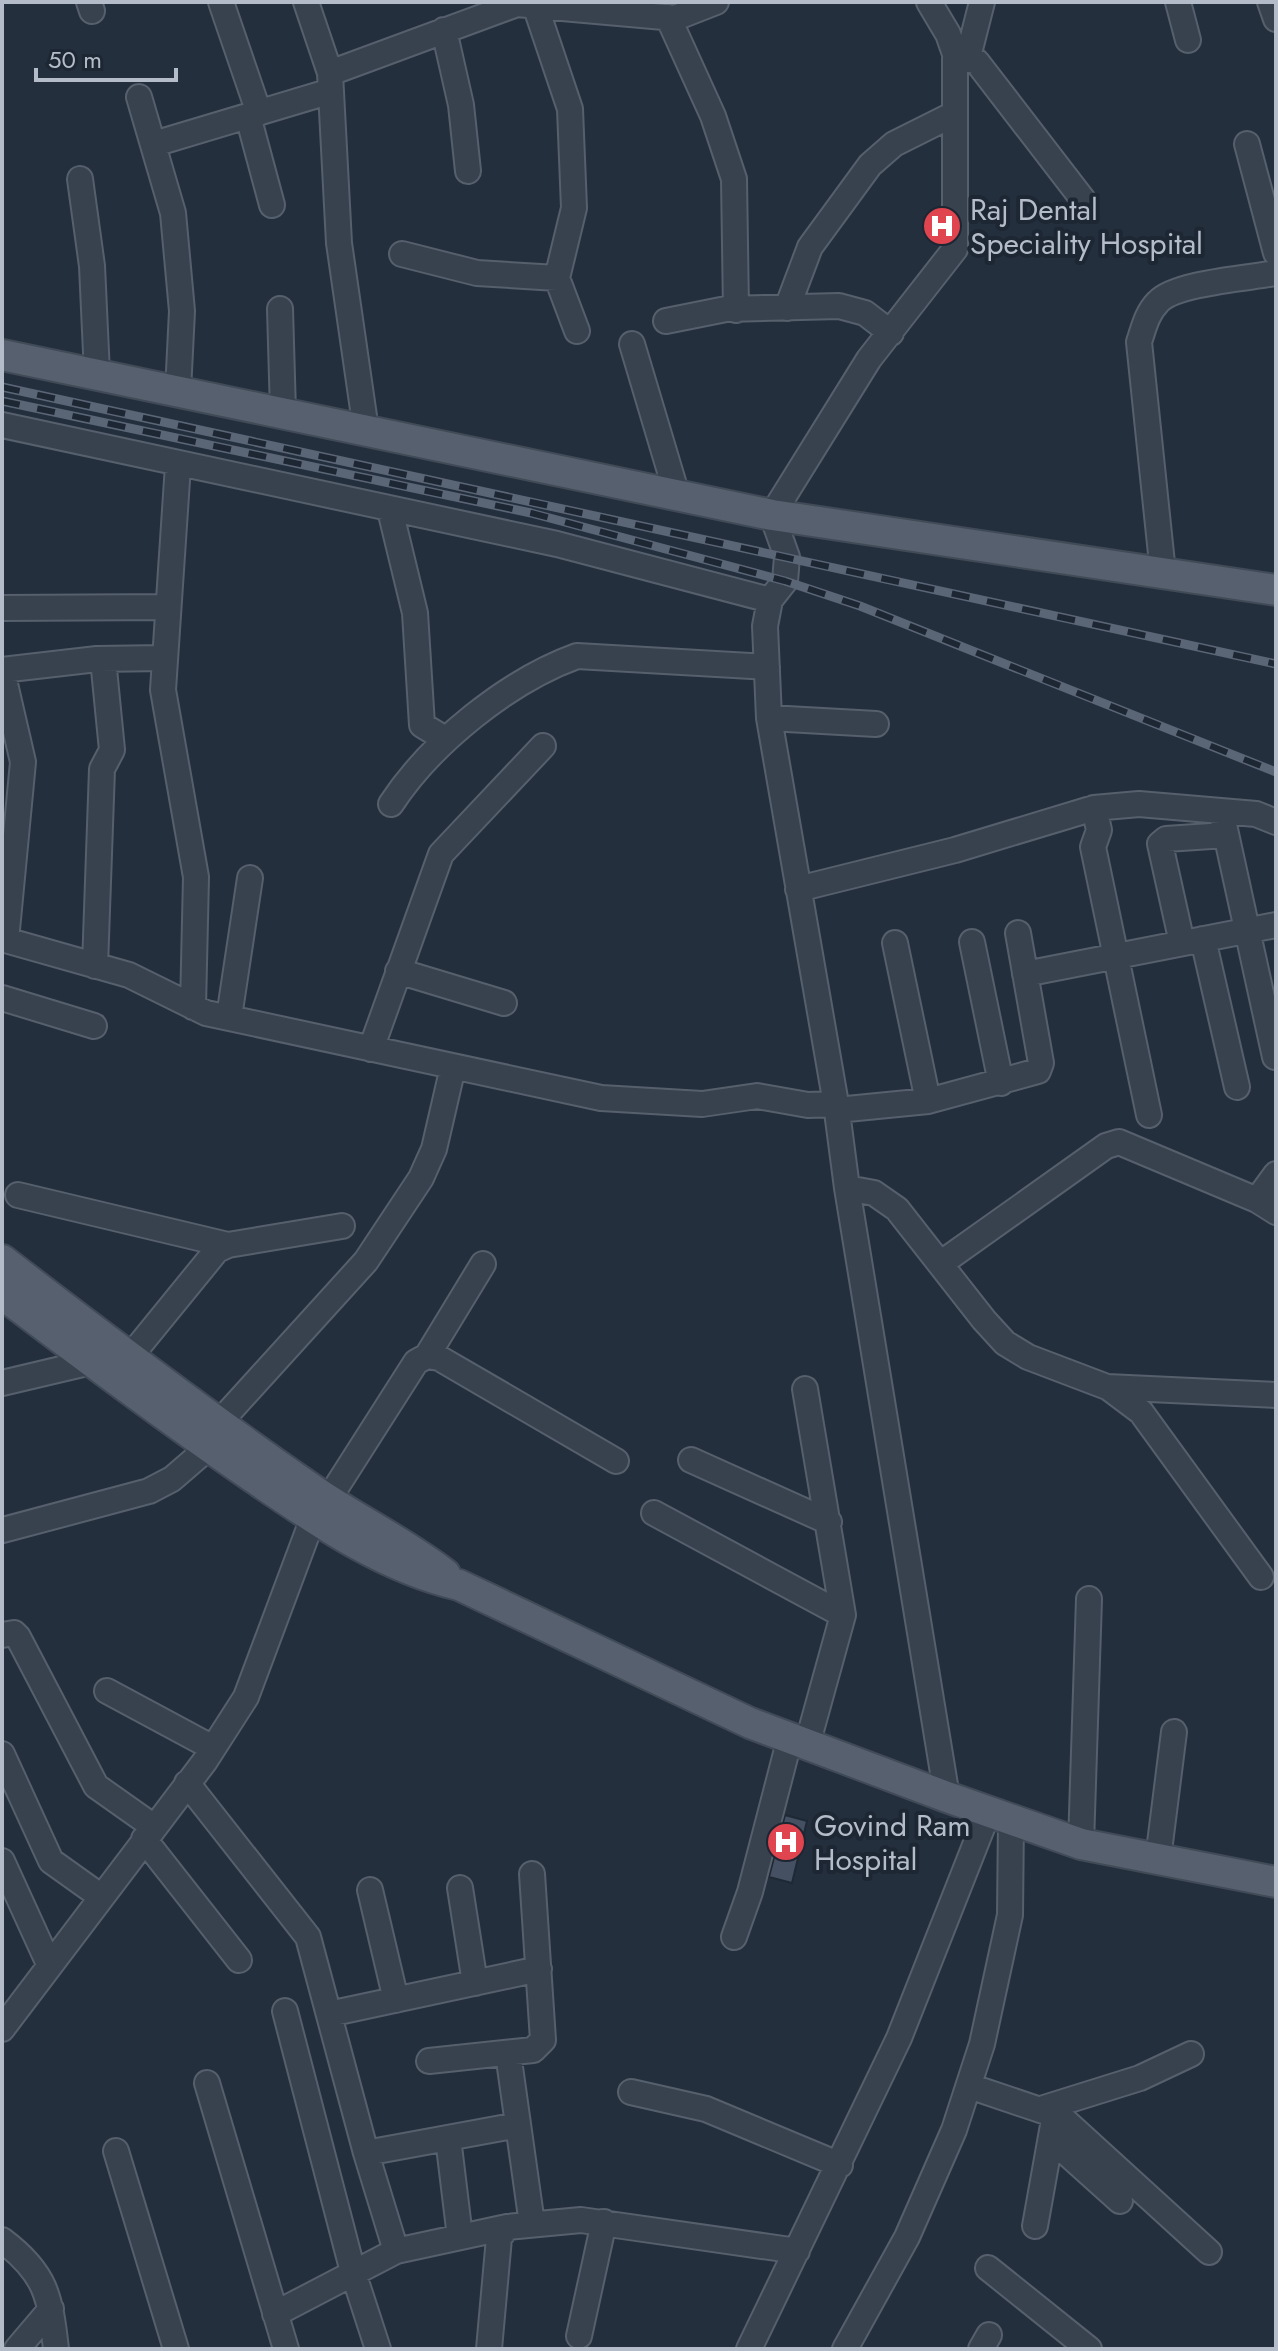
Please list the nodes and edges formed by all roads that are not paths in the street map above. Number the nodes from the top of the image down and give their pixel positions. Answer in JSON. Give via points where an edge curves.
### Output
{"nodes":[{"id":1,"x":221,"y":2,"type":"edge"},
{"id":2,"x":306,"y":2,"type":"edge"},
{"id":3,"x":716,"y":2,"type":"edge"},
{"id":4,"x":929,"y":2,"type":"edge"},
{"id":5,"x":982,"y":2,"type":"edge"},
{"id":6,"x":1178,"y":2,"type":"edge"},
{"id":7,"x":1270,"y":2,"type":"edge"},
{"id":8,"x":531,"y":4,"type":"edge"},
{"id":9,"x":478,"y":9,"type":"edge"},
{"id":10,"x":668,"y":17,"type":"junction"},
{"id":11,"x":1276,"y":19,"type":"edge"},
{"id":12,"x":444,"y":30,"type":"junction"},
{"id":13,"x":1188,"y":40,"type":"dead end"},
{"id":14,"x":962,"y":56,"type":"junction"},
{"id":15,"x":331,"y":82,"type":"junction"},
{"id":16,"x":139,"y":97,"type":"dead end"},
{"id":17,"x":253,"y":114,"type":"junction"},
{"id":18,"x":954,"y":114,"type":"junction"},
{"id":19,"x":154,"y":144,"type":"junction"},
{"id":20,"x":1247,"y":144,"type":"dead end"},
{"id":21,"x":468,"y":171,"type":"dead end"},
{"id":22,"x":80,"y":179,"type":"dead end"},
{"id":23,"x":1084,"y":201,"type":"dead end"},
{"id":24,"x":272,"y":205,"type":"dead end"},
{"id":25,"x":1276,"y":253,"type":"edge"},
{"id":26,"x":402,"y":254,"type":"dead end"},
{"id":27,"x":1276,"y":273,"type":"edge"},
{"id":28,"x":557,"y":278,"type":"junction"},
{"id":29,"x":787,"y":308,"type":"junction"},
{"id":30,"x":280,"y":309,"type":"dead end"},
{"id":31,"x":736,"y":310,"type":"junction"},
{"id":32,"x":666,"y":321,"type":"dead end"},
{"id":33,"x":577,"y":331,"type":"dead end"},
{"id":34,"x":891,"y":333,"type":"junction"},
{"id":35,"x":632,"y":344,"type":"dead end"},
{"id":36,"x":2,"y":355,"type":"edge"},
{"id":37,"x":97,"y":374,"type":"junction"},
{"id":38,"x":178,"y":391,"type":"junction"},
{"id":39,"x":283,"y":412,"type":"junction"},
{"id":40,"x":2,"y":425,"type":"edge"},
{"id":41,"x":366,"y":430,"type":"junction"},
{"id":42,"x":178,"y":465,"type":"junction"},
{"id":43,"x":677,"y":495,"type":"junction"},
{"id":44,"x":390,"y":510,"type":"junction"},
{"id":45,"x":772,"y":515,"type":"junction"},
{"id":46,"x":1163,"y":573,"type":"junction"},
{"id":47,"x":1276,"y":590,"type":"edge"},
{"id":48,"x":770,"y":600,"type":"junction"},
{"id":49,"x":168,"y":607,"type":"junction"},
{"id":50,"x":2,"y":608,"type":"edge"},
{"id":51,"x":164,"y":658,"type":"junction"},
{"id":52,"x":103,"y":659,"type":"junction"},
{"id":53,"x":767,"y":667,"type":"junction"},
{"id":54,"x":2,"y":670,"type":"edge"},
{"id":55,"x":769,"y":718,"type":"junction"},
{"id":56,"x":876,"y":724,"type":"dead end"},
{"id":57,"x":445,"y":739,"type":"junction"},
{"id":58,"x":543,"y":746,"type":"dead end"},
{"id":59,"x":391,"y":804,"type":"dead end"},
{"id":60,"x":1094,"y":808,"type":"junction"},
{"id":61,"x":1276,"y":822,"type":"edge"},
{"id":62,"x":1223,"y":823,"type":"junction"},
{"id":63,"x":250,"y":878,"type":"dead end"},
{"id":64,"x":798,"y":889,"type":"junction"},
{"id":65,"x":1276,"y":925,"type":"edge"},
{"id":66,"x":1246,"y":931,"type":"junction"},
{"id":67,"x":1018,"y":933,"type":"dead end"},
{"id":68,"x":4,"y":940,"type":"edge"},
{"id":69,"x":1193,"y":941,"type":"junction"},
{"id":70,"x":972,"y":942,"type":"dead end"},
{"id":71,"x":895,"y":943,"type":"dead end"},
{"id":72,"x":1115,"y":957,"type":"junction"},
{"id":73,"x":95,"y":966,"type":"junction"},
{"id":74,"x":398,"y":971,"type":"junction"},
{"id":75,"x":1025,"y":974,"type":"junction"},
{"id":76,"x":2,"y":998,"type":"edge"},
{"id":77,"x":504,"y":1003,"type":"dead end"},
{"id":78,"x":193,"y":1007,"type":"junction"},
{"id":79,"x":229,"y":1017,"type":"junction"},
{"id":80,"x":94,"y":1026,"type":"dead end"},
{"id":81,"x":371,"y":1049,"type":"junction"},
{"id":82,"x":1275,"y":1057,"type":"edge"},
{"id":83,"x":453,"y":1067,"type":"junction"},
{"id":84,"x":1001,"y":1083,"type":"junction"},
{"id":85,"x":1237,"y":1087,"type":"dead end"},
{"id":86,"x":928,"y":1101,"type":"junction"},
{"id":87,"x":837,"y":1107,"type":"junction"},
{"id":88,"x":1149,"y":1115,"type":"dead end"},
{"id":89,"x":1276,"y":1174,"type":"edge"},
{"id":90,"x":847,"y":1188,"type":"junction"},
{"id":91,"x":18,"y":1195,"type":"dead end"},
{"id":92,"x":1266,"y":1206,"type":"edge"},
{"id":93,"x":342,"y":1226,"type":"dead end"},
{"id":94,"x":228,"y":1245,"type":"junction"},
{"id":95,"x":2,"y":1260,"type":"edge"},
{"id":96,"x":483,"y":1264,"type":"dead end"},
{"id":97,"x":940,"y":1264,"type":"junction"},
{"id":98,"x":2,"y":1294,"type":"edge"},
{"id":99,"x":427,"y":1356,"type":"junction"},
{"id":100,"x":129,"y":1358,"type":"junction"},
{"id":101,"x":91,"y":1362,"type":"junction"},
{"id":102,"x":2,"y":1383,"type":"edge"},
{"id":103,"x":1107,"y":1387,"type":"junction"},
{"id":104,"x":805,"y":1389,"type":"dead end"},
{"id":105,"x":1276,"y":1395,"type":"edge"},
{"id":106,"x":214,"y":1436,"type":"junction"},
{"id":107,"x":691,"y":1460,"type":"dead end"},
{"id":108,"x":616,"y":1461,"type":"dead end"},
{"id":109,"x":320,"y":1504,"type":"junction"},
{"id":110,"x":654,"y":1513,"type":"dead end"},
{"id":111,"x":829,"y":1522,"type":"junction"},
{"id":112,"x":3,"y":1530,"type":"edge"},
{"id":113,"x":1261,"y":1577,"type":"dead end"},
{"id":114,"x":1089,"y":1599,"type":"dead end"},
{"id":115,"x":843,"y":1615,"type":"junction"},
{"id":116,"x":2,"y":1635,"type":"edge"},
{"id":117,"x":107,"y":1691,"type":"dead end"},
{"id":118,"x":1174,"y":1732,"type":"dead end"},
{"id":119,"x":798,"y":1741,"type":"junction"},
{"id":120,"x":213,"y":1748,"type":"junction"},
{"id":121,"x":2,"y":1754,"type":"edge"},
{"id":122,"x":187,"y":1783,"type":"junction"},
{"id":123,"x":947,"y":1797,"type":"junction"},
{"id":124,"x":1000,"y":1814,"type":"junction"},
{"id":125,"x":149,"y":1833,"type":"junction"},
{"id":126,"x":1081,"y":1844,"type":"junction"},
{"id":127,"x":1158,"y":1859,"type":"junction"},
{"id":128,"x":2,"y":1861,"type":"edge"},
{"id":129,"x":532,"y":1874,"type":"dead end"},
{"id":130,"x":1276,"y":1882,"type":"edge"},
{"id":131,"x":460,"y":1888,"type":"dead end"},
{"id":132,"x":370,"y":1890,"type":"dead end"},
{"id":133,"x":100,"y":1896,"type":"junction"},
{"id":134,"x":734,"y":1937,"type":"dead end"},
{"id":135,"x":239,"y":1960,"type":"dead end"},
{"id":136,"x":49,"y":1964,"type":"junction"},
{"id":137,"x":539,"y":1969,"type":"junction"},
{"id":138,"x":475,"y":1983,"type":"junction"},
{"id":139,"x":396,"y":2000,"type":"junction"},
{"id":140,"x":285,"y":2011,"type":"dead end"},
{"id":141,"x":329,"y":2014,"type":"junction"},
{"id":142,"x":3,"y":2026,"type":"edge"},
{"id":143,"x":508,"y":2053,"type":"junction"},
{"id":144,"x":1191,"y":2054,"type":"dead end"},
{"id":145,"x":429,"y":2061,"type":"dead end"},
{"id":146,"x":207,"y":2083,"type":"dead end"},
{"id":147,"x":969,"y":2086,"type":"junction"},
{"id":148,"x":631,"y":2092,"type":"dead end"},
{"id":149,"x":1049,"y":2111,"type":"junction"},
{"id":150,"x":518,"y":2125,"type":"junction"},
{"id":151,"x":448,"y":2138,"type":"junction"},
{"id":152,"x":1051,"y":2139,"type":"junction"},
{"id":153,"x":116,"y":2151,"type":"dead end"},
{"id":154,"x":366,"y":2153,"type":"junction"},
{"id":155,"x":840,"y":2165,"type":"junction"},
{"id":156,"x":1120,"y":2201,"type":"dead end"},
{"id":157,"x":604,"y":2222,"type":"junction"},
{"id":158,"x":532,"y":2224,"type":"junction"},
{"id":159,"x":1035,"y":2226,"type":"dead end"},
{"id":160,"x":507,"y":2227,"type":"junction"},
{"id":161,"x":460,"y":2237,"type":"junction"},
{"id":162,"x":2,"y":2240,"type":"edge"},
{"id":163,"x":396,"y":2251,"type":"junction"},
{"id":164,"x":797,"y":2251,"type":"junction"},
{"id":165,"x":1209,"y":2252,"type":"dead end"},
{"id":166,"x":988,"y":2268,"type":"dead end"},
{"id":167,"x":353,"y":2272,"type":"junction"},
{"id":168,"x":51,"y":2309,"type":"junction"},
{"id":169,"x":275,"y":2314,"type":"junction"},
{"id":170,"x":579,"y":2336,"type":"dead end"},
{"id":171,"x":1062,"y":2340,"type":"edge"},
{"id":172,"x":17,"y":2349,"type":"edge"},
{"id":173,"x":56,"y":2349,"type":"edge"},
{"id":174,"x":176,"y":2349,"type":"edge"},
{"id":175,"x":286,"y":2349,"type":"edge"},
{"id":176,"x":378,"y":2349,"type":"edge"},
{"id":177,"x":489,"y":2349,"type":"edge"},
{"id":178,"x":749,"y":2349,"type":"edge"},
{"id":179,"x":845,"y":2349,"type":"edge"},
{"id":180,"x":1089,"y":2349,"type":"edge"}],
"edges":[{"from":1,"to":17,"type":"street"},
{"from":2,"to":15,"type":"street"},
{"from":3,"to":10,"type":"street"},
{"from":4,"to":14,"type":"street"},
{"from":5,"to":14,"type":"street"},
{"from":6,"to":13,"type":"street"},
{"from":7,"to":11,"type":"street"},
{"from":8,"to":9,"type":"street"},
{"from":8,"to":10,"type":"street"},
{"from":8,"to":28,"type":"street","via":[[570,109],[574,208]]},
{"from":9,"to":12,"type":"street"},
{"from":10,"to":31,"type":"street","via":[[713,116],[734,179]]},
{"from":12,"to":15,"type":"street"},
{"from":12,"to":21,"type":"street","via":[[461,105]]},
{"from":14,"to":18,"type":"street"},
{"from":14,"to":23,"type":"street","via":[[977,62]]},
{"from":15,"to":17,"type":"street"},
{"from":15,"to":41,"type":"street","via":[[339,243]]},
{"from":16,"to":19,"type":"street"},
{"from":17,"to":19,"type":"street"},
{"from":17,"to":24,"type":"street"},
{"from":18,"to":29,"type":"street","via":[[894,144],[870,165],[810,247]]},
{"from":18,"to":34,"type":"street","via":[[955,249]]},
{"from":19,"to":38,"type":"street","via":[[173,213],[182,311]]},
{"from":20,"to":25,"type":"street"},
{"from":22,"to":37,"type":"street","via":[[92,266]]},
{"from":26,"to":28,"type":"street","via":[[477,273]]},
{"from":27,"to":46,"type":"street","via":[[1177,291],[1160,299],[1146,317],[1139,342]]},
{"from":28,"to":33,"type":"street"},
{"from":29,"to":31,"type":"street"},
{"from":29,"to":34,"type":"street","via":[[853,308]]},
{"from":30,"to":39,"type":"street"},
{"from":31,"to":32,"type":"street"},
{"from":34,"to":45,"type":"street","via":[[869,359]]},
{"from":35,"to":43,"type":"street"},
{"from":36,"to":37,"type":"main road"},
{"from":37,"to":38,"type":"main road"},
{"from":38,"to":39,"type":"main road"},
{"from":39,"to":41,"type":"main road"},
{"from":40,"to":42,"type":"street"},
{"from":41,"to":43,"type":"main road"},
{"from":42,"to":44,"type":"street"},
{"from":42,"to":49,"type":"street"},
{"from":43,"to":45,"type":"main road"},
{"from":44,"to":48,"type":"street","via":[[557,544]]},
{"from":44,"to":57,"type":"street","via":[[415,613],[422,725]]},
{"from":45,"to":46,"type":"main road"},
{"from":45,"to":48,"type":"street","via":[[787,557],[785,581]]},
{"from":46,"to":47,"type":"main road"},
{"from":48,"to":53,"type":"street"},
{"from":49,"to":50,"type":"street"},
{"from":49,"to":51,"type":"street"},
{"from":51,"to":52,"type":"street"},
{"from":51,"to":78,"type":"street","via":[[166,720],[196,877]]},
{"from":52,"to":54,"type":"street"},
{"from":52,"to":73,"type":"street","via":[[112,750],[102,769]]},
{"from":53,"to":55,"type":"street"},
{"from":53,"to":57,"type":"street","via":[[577,656],[538,674]]},
{"from":54,"to":68,"type":"street","via":[[23,762]]},
{"from":55,"to":56,"type":"street"},
{"from":55,"to":64,"type":"street"},
{"from":57,"to":59,"type":"street","via":[[413,771]]},
{"from":58,"to":74,"type":"street","via":[[441,854]]},
{"from":60,"to":62,"type":"street","via":[[1139,804]]},
{"from":60,"to":64,"type":"street"},
{"from":60,"to":72,"type":"street","via":[[1099,830],[1093,847]]},
{"from":61,"to":62,"type":"street","via":[[1256,814]]},
{"from":62,"to":66,"type":"street"},
{"from":62,"to":69,"type":"street","via":[[1160,844]]},
{"from":63,"to":79,"type":"street"},
{"from":64,"to":87,"type":"street"},
{"from":65,"to":66,"type":"street"},
{"from":66,"to":69,"type":"street"},
{"from":66,"to":82,"type":"street"},
{"from":67,"to":75,"type":"street"},
{"from":68,"to":73,"type":"street"},
{"from":69,"to":72,"type":"street"},
{"from":69,"to":85,"type":"street"},
{"from":70,"to":84,"type":"street"},
{"from":71,"to":86,"type":"street"},
{"from":72,"to":75,"type":"street"},
{"from":72,"to":88,"type":"street"},
{"from":73,"to":78,"type":"street","via":[[147,982]]},
{"from":74,"to":77,"type":"street"},
{"from":74,"to":81,"type":"street"},
{"from":75,"to":84,"type":"street","via":[[1040,1068],[1033,1075]]},
{"from":76,"to":80,"type":"street"},
{"from":78,"to":79,"type":"street"},
{"from":79,"to":81,"type":"street"},
{"from":81,"to":83,"type":"street"},
{"from":83,"to":87,"type":"street","via":[[618,1101],[702,1104],[757,1096]]},
{"from":83,"to":106,"type":"street","via":[[434,1149],[421,1178],[366,1261]]},
{"from":84,"to":86,"type":"street"},
{"from":86,"to":87,"type":"street"},
{"from":87,"to":90,"type":"street"},
{"from":89,"to":92,"type":"street"},
{"from":90,"to":97,"type":"street","via":[[887,1199]]},
{"from":90,"to":123,"type":"street"},
{"from":91,"to":94,"type":"street"},
{"from":92,"to":97,"type":"street","via":[[1126,1144],[1112,1143]]},
{"from":93,"to":94,"type":"street"},
{"from":94,"to":100,"type":"street","via":[[208,1260]]},
{"from":95,"to":100,"type":"main road"},
{"from":96,"to":99,"type":"street"},
{"from":97,"to":103,"type":"street","via":[[1005,1343]]},
{"from":98,"to":101,"type":"main road"},
{"from":99,"to":108,"type":"street","via":[[439,1358]]},
{"from":99,"to":109,"type":"street","via":[[416,1362]]},
{"from":100,"to":106,"type":"main road"},
{"from":101,"to":102,"type":"street"},
{"from":101,"to":106,"type":"main road"},
{"from":103,"to":105,"type":"street"},
{"from":103,"to":113,"type":"street","via":[[1141,1412]]},
{"from":104,"to":111,"type":"street"},
{"from":106,"to":109,"type":"main road"},
{"from":106,"to":112,"type":"street","via":[[172,1479],[149,1491]]},
{"from":107,"to":111,"type":"street"},
{"from":109,"to":119,"type":"main road","via":[[415,1574],[459,1585]]},
{"from":109,"to":120,"type":"street","via":[[246,1697]]},
{"from":110,"to":115,"type":"street"},
{"from":111,"to":115,"type":"street"},
{"from":114,"to":126,"type":"street"},
{"from":115,"to":119,"type":"street"},
{"from":116,"to":125,"type":"street","via":[[18,1637],[96,1786]]},
{"from":117,"to":120,"type":"street"},
{"from":118,"to":127,"type":"street"},
{"from":119,"to":123,"type":"main road"},
{"from":119,"to":134,"type":"street"},
{"from":120,"to":122,"type":"street"},
{"from":121,"to":133,"type":"street","via":[[51,1861]]},
{"from":122,"to":125,"type":"street"},
{"from":122,"to":141,"type":"street","via":[[302,1924]]},
{"from":123,"to":124,"type":"main road"},
{"from":124,"to":126,"type":"main road"},
{"from":124,"to":147,"type":"street","via":[[1010,1915]]},
{"from":124,"to":155,"type":"street"},
{"from":125,"to":133,"type":"street"},
{"from":125,"to":135,"type":"street"},
{"from":126,"to":127,"type":"main road"},
{"from":127,"to":130,"type":"main road"},
{"from":128,"to":136,"type":"street"},
{"from":129,"to":137,"type":"street"},
{"from":131,"to":138,"type":"street"},
{"from":132,"to":139,"type":"street"},
{"from":133,"to":136,"type":"street"},
{"from":136,"to":142,"type":"street"},
{"from":137,"to":138,"type":"street"},
{"from":137,"to":143,"type":"street","via":[[543,2040],[533,2050]]},
{"from":138,"to":139,"type":"street"},
{"from":139,"to":141,"type":"street"},
{"from":140,"to":167,"type":"street"},
{"from":141,"to":154,"type":"street"},
{"from":143,"to":145,"type":"street"},
{"from":143,"to":150,"type":"street"},
{"from":144,"to":149,"type":"street"},
{"from":146,"to":169,"type":"street"},
{"from":147,"to":149,"type":"street"},
{"from":147,"to":179,"type":"street","via":[[907,2237]]},
{"from":148,"to":155,"type":"street","via":[[706,2109]]},
{"from":149,"to":152,"type":"street"},
{"from":149,"to":165,"type":"street","via":[[1077,2128]]},
{"from":150,"to":151,"type":"street"},
{"from":150,"to":158,"type":"street"},
{"from":151,"to":154,"type":"street"},
{"from":151,"to":161,"type":"street"},
{"from":152,"to":156,"type":"street"},
{"from":152,"to":159,"type":"street"},
{"from":153,"to":174,"type":"street"},
{"from":154,"to":163,"type":"street"},
{"from":155,"to":164,"type":"street"},
{"from":157,"to":158,"type":"street"},
{"from":157,"to":164,"type":"street"},
{"from":157,"to":170,"type":"street"},
{"from":158,"to":160,"type":"street"},
{"from":160,"to":161,"type":"street"},
{"from":160,"to":177,"type":"street","via":[[499,2238]]},
{"from":161,"to":163,"type":"street"},
{"from":162,"to":168,"type":"street","via":[[39,2274]]},
{"from":163,"to":167,"type":"street"},
{"from":164,"to":178,"type":"street"},
{"from":166,"to":171,"type":"street"},
{"from":167,"to":169,"type":"street"},
{"from":167,"to":176,"type":"street"},
{"from":168,"to":172,"type":"street"},
{"from":168,"to":173,"type":"street"},
{"from":169,"to":175,"type":"street"},
{"from":171,"to":180,"type":"street"}]}
